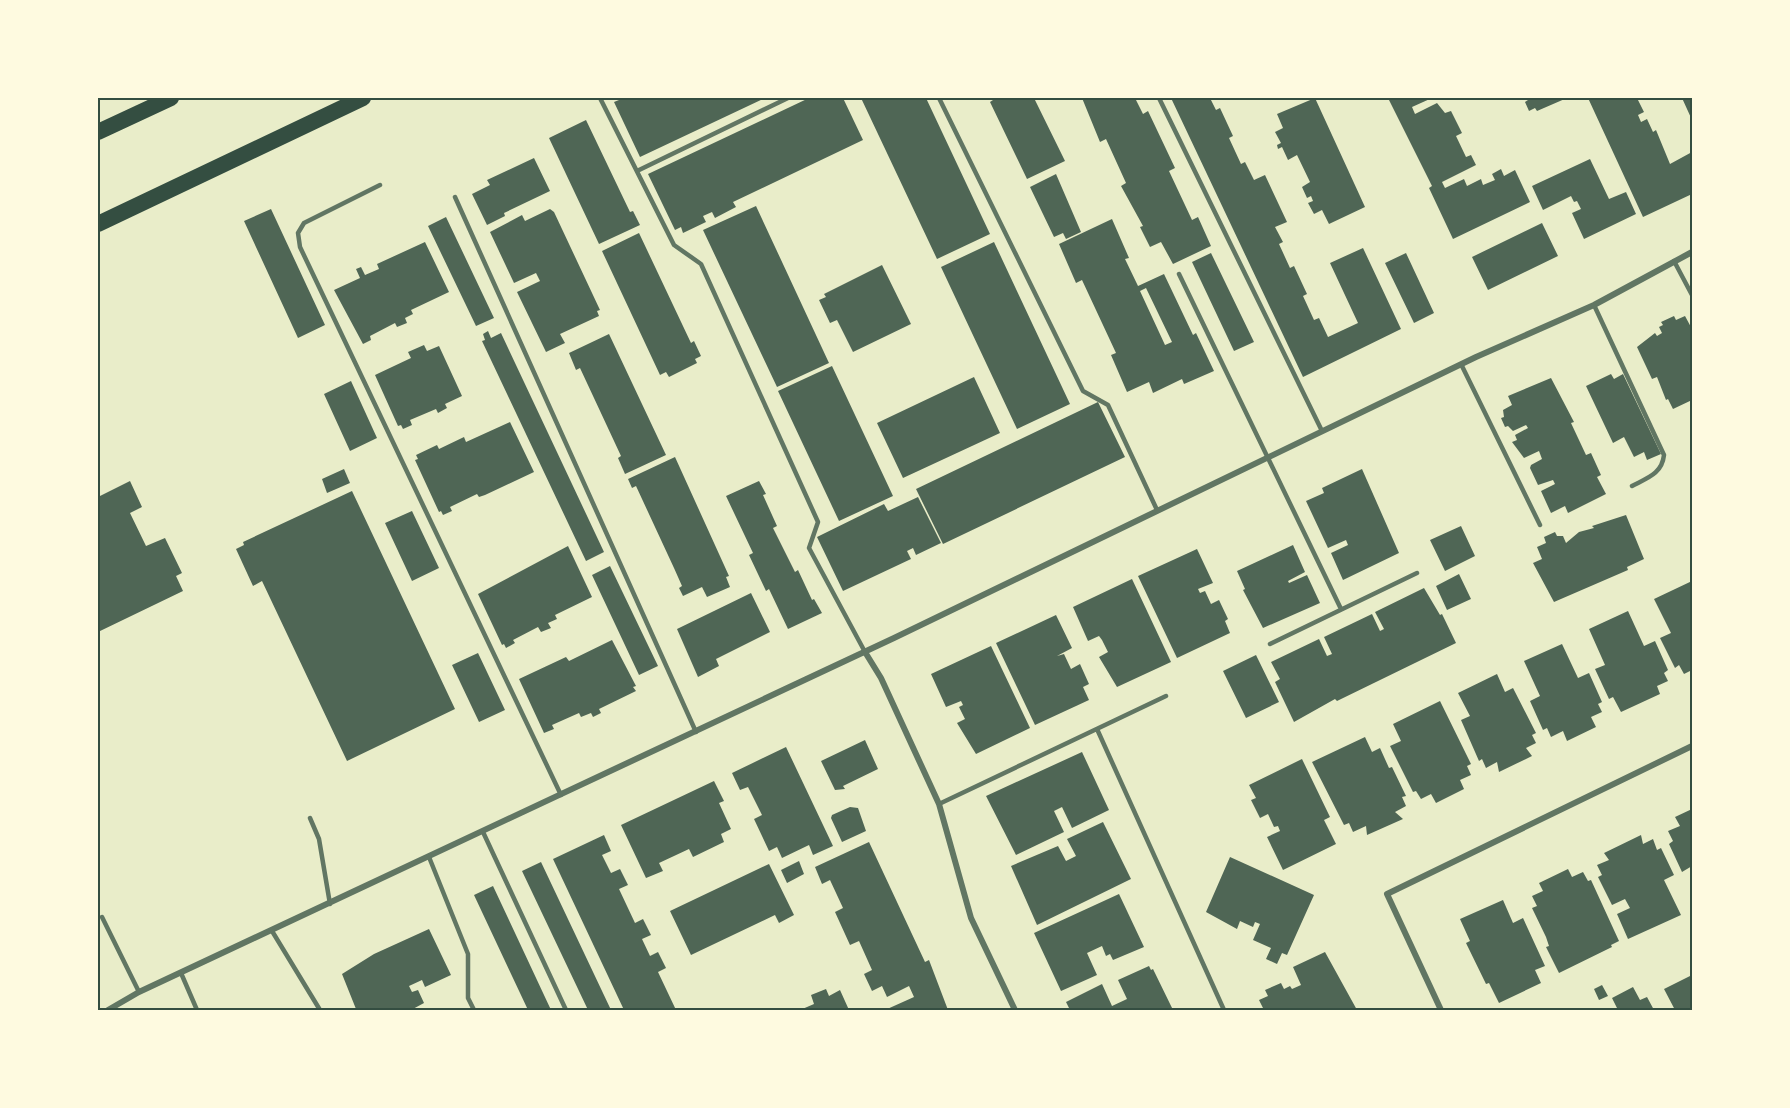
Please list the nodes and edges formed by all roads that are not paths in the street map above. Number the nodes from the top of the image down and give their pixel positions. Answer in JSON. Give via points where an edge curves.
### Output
{"nodes":[{"id":1,"x":171,"y":98,"type":"edge"},
{"id":2,"x":363,"y":98,"type":"edge"},
{"id":3,"x":600,"y":98,"type":"edge"},
{"id":4,"x":788,"y":98,"type":"edge"},
{"id":5,"x":939,"y":98,"type":"edge"},
{"id":6,"x":1159,"y":98,"type":"edge"},
{"id":7,"x":98,"y":132,"type":"edge"},
{"id":8,"x":637,"y":171,"type":"junction"},
{"id":9,"x":380,"y":185,"type":"dead end"},
{"id":10,"x":455,"y":197,"type":"dead end"},
{"id":11,"x":98,"y":224,"type":"edge"},
{"id":12,"x":1692,"y":252,"type":"edge"},
{"id":13,"x":1674,"y":261,"type":"junction"},
{"id":14,"x":1179,"y":274,"type":"dead end"},
{"id":15,"x":1692,"y":295,"type":"edge"},
{"id":16,"x":1594,"y":305,"type":"junction"},
{"id":17,"x":1461,"y":364,"type":"junction"},
{"id":18,"x":1322,"y":430,"type":"junction"},
{"id":19,"x":1269,"y":456,"type":"junction"},
{"id":20,"x":1632,"y":486,"type":"dead end"},
{"id":21,"x":1157,"y":510,"type":"junction"},
{"id":22,"x":1540,"y":525,"type":"dead end"},
{"id":23,"x":1417,"y":573,"type":"dead end"},
{"id":24,"x":1341,"y":609,"type":"junction"},
{"id":25,"x":1270,"y":644,"type":"dead end"},
{"id":26,"x":865,"y":652,"type":"junction"},
{"id":27,"x":1166,"y":696,"type":"dead end"},
{"id":28,"x":1097,"y":729,"type":"junction"},
{"id":29,"x":696,"y":732,"type":"junction"},
{"id":30,"x":1692,"y":746,"type":"edge"},
{"id":31,"x":561,"y":795,"type":"junction"},
{"id":32,"x":939,"y":804,"type":"junction"},
{"id":33,"x":310,"y":818,"type":"dead end"},
{"id":34,"x":483,"y":832,"type":"junction"},
{"id":35,"x":429,"y":857,"type":"junction"},
{"id":36,"x":330,"y":904,"type":"junction"},
{"id":37,"x":102,"y":917,"type":"dead end"},
{"id":38,"x":272,"y":931,"type":"junction"},
{"id":39,"x":182,"y":973,"type":"junction"},
{"id":40,"x":140,"y":992,"type":"junction"},
{"id":41,"x":108,"y":1011,"type":"edge"},
{"id":42,"x":197,"y":1011,"type":"edge"},
{"id":43,"x":320,"y":1011,"type":"edge"},
{"id":44,"x":474,"y":1011,"type":"edge"},
{"id":45,"x":566,"y":1011,"type":"edge"},
{"id":46,"x":1015,"y":1011,"type":"edge"},
{"id":47,"x":1224,"y":1011,"type":"edge"},
{"id":48,"x":1441,"y":1011,"type":"edge"}],
"edges":[{"from":1,"to":7,"type":"highway"},
{"from":2,"to":11,"type":"highway"},
{"from":3,"to":8,"type":"lane"},
{"from":4,"to":8,"type":"lane"},
{"from":5,"to":21,"type":"lane","via":[[1083,391],[1108,405]]},
{"from":6,"to":18,"type":"lane"},
{"from":8,"to":26,"type":"lane","via":[[674,245],[701,264],[818,522],[808,548]]},
{"from":9,"to":31,"type":"lane","via":[[304,223],[298,234],[300,247]]},
{"from":10,"to":29,"type":"lane"},
{"from":12,"to":13,"type":"street"},
{"from":13,"to":15,"type":"lane"},
{"from":13,"to":16,"type":"street"},
{"from":14,"to":19,"type":"lane"},
{"from":16,"to":17,"type":"street"},
{"from":16,"to":20,"type":"lane","via":[[1664,455],[1656,474]]},
{"from":17,"to":18,"type":"street"},
{"from":17,"to":22,"type":"lane"},
{"from":18,"to":19,"type":"street"},
{"from":19,"to":21,"type":"street"},
{"from":19,"to":24,"type":"lane"},
{"from":21,"to":26,"type":"street"},
{"from":23,"to":24,"type":"lane"},
{"from":24,"to":25,"type":"lane"},
{"from":26,"to":29,"type":"street"},
{"from":26,"to":32,"type":"street","via":[[881,678]]},
{"from":27,"to":28,"type":"lane"},
{"from":28,"to":32,"type":"lane"},
{"from":28,"to":47,"type":"lane"},
{"from":29,"to":31,"type":"street"},
{"from":30,"to":48,"type":"street","via":[[1387,894]]},
{"from":31,"to":34,"type":"street"},
{"from":32,"to":46,"type":"street","via":[[971,918]]},
{"from":33,"to":36,"type":"lane","via":[[319,839]]},
{"from":34,"to":35,"type":"street"},
{"from":34,"to":45,"type":"lane"},
{"from":35,"to":36,"type":"street"},
{"from":35,"to":44,"type":"lane","via":[[468,954],[468,998]]},
{"from":36,"to":38,"type":"street"},
{"from":37,"to":40,"type":"lane"},
{"from":38,"to":39,"type":"street"},
{"from":38,"to":43,"type":"lane"},
{"from":39,"to":40,"type":"street"},
{"from":39,"to":42,"type":"lane"},
{"from":40,"to":41,"type":"street"}]}
